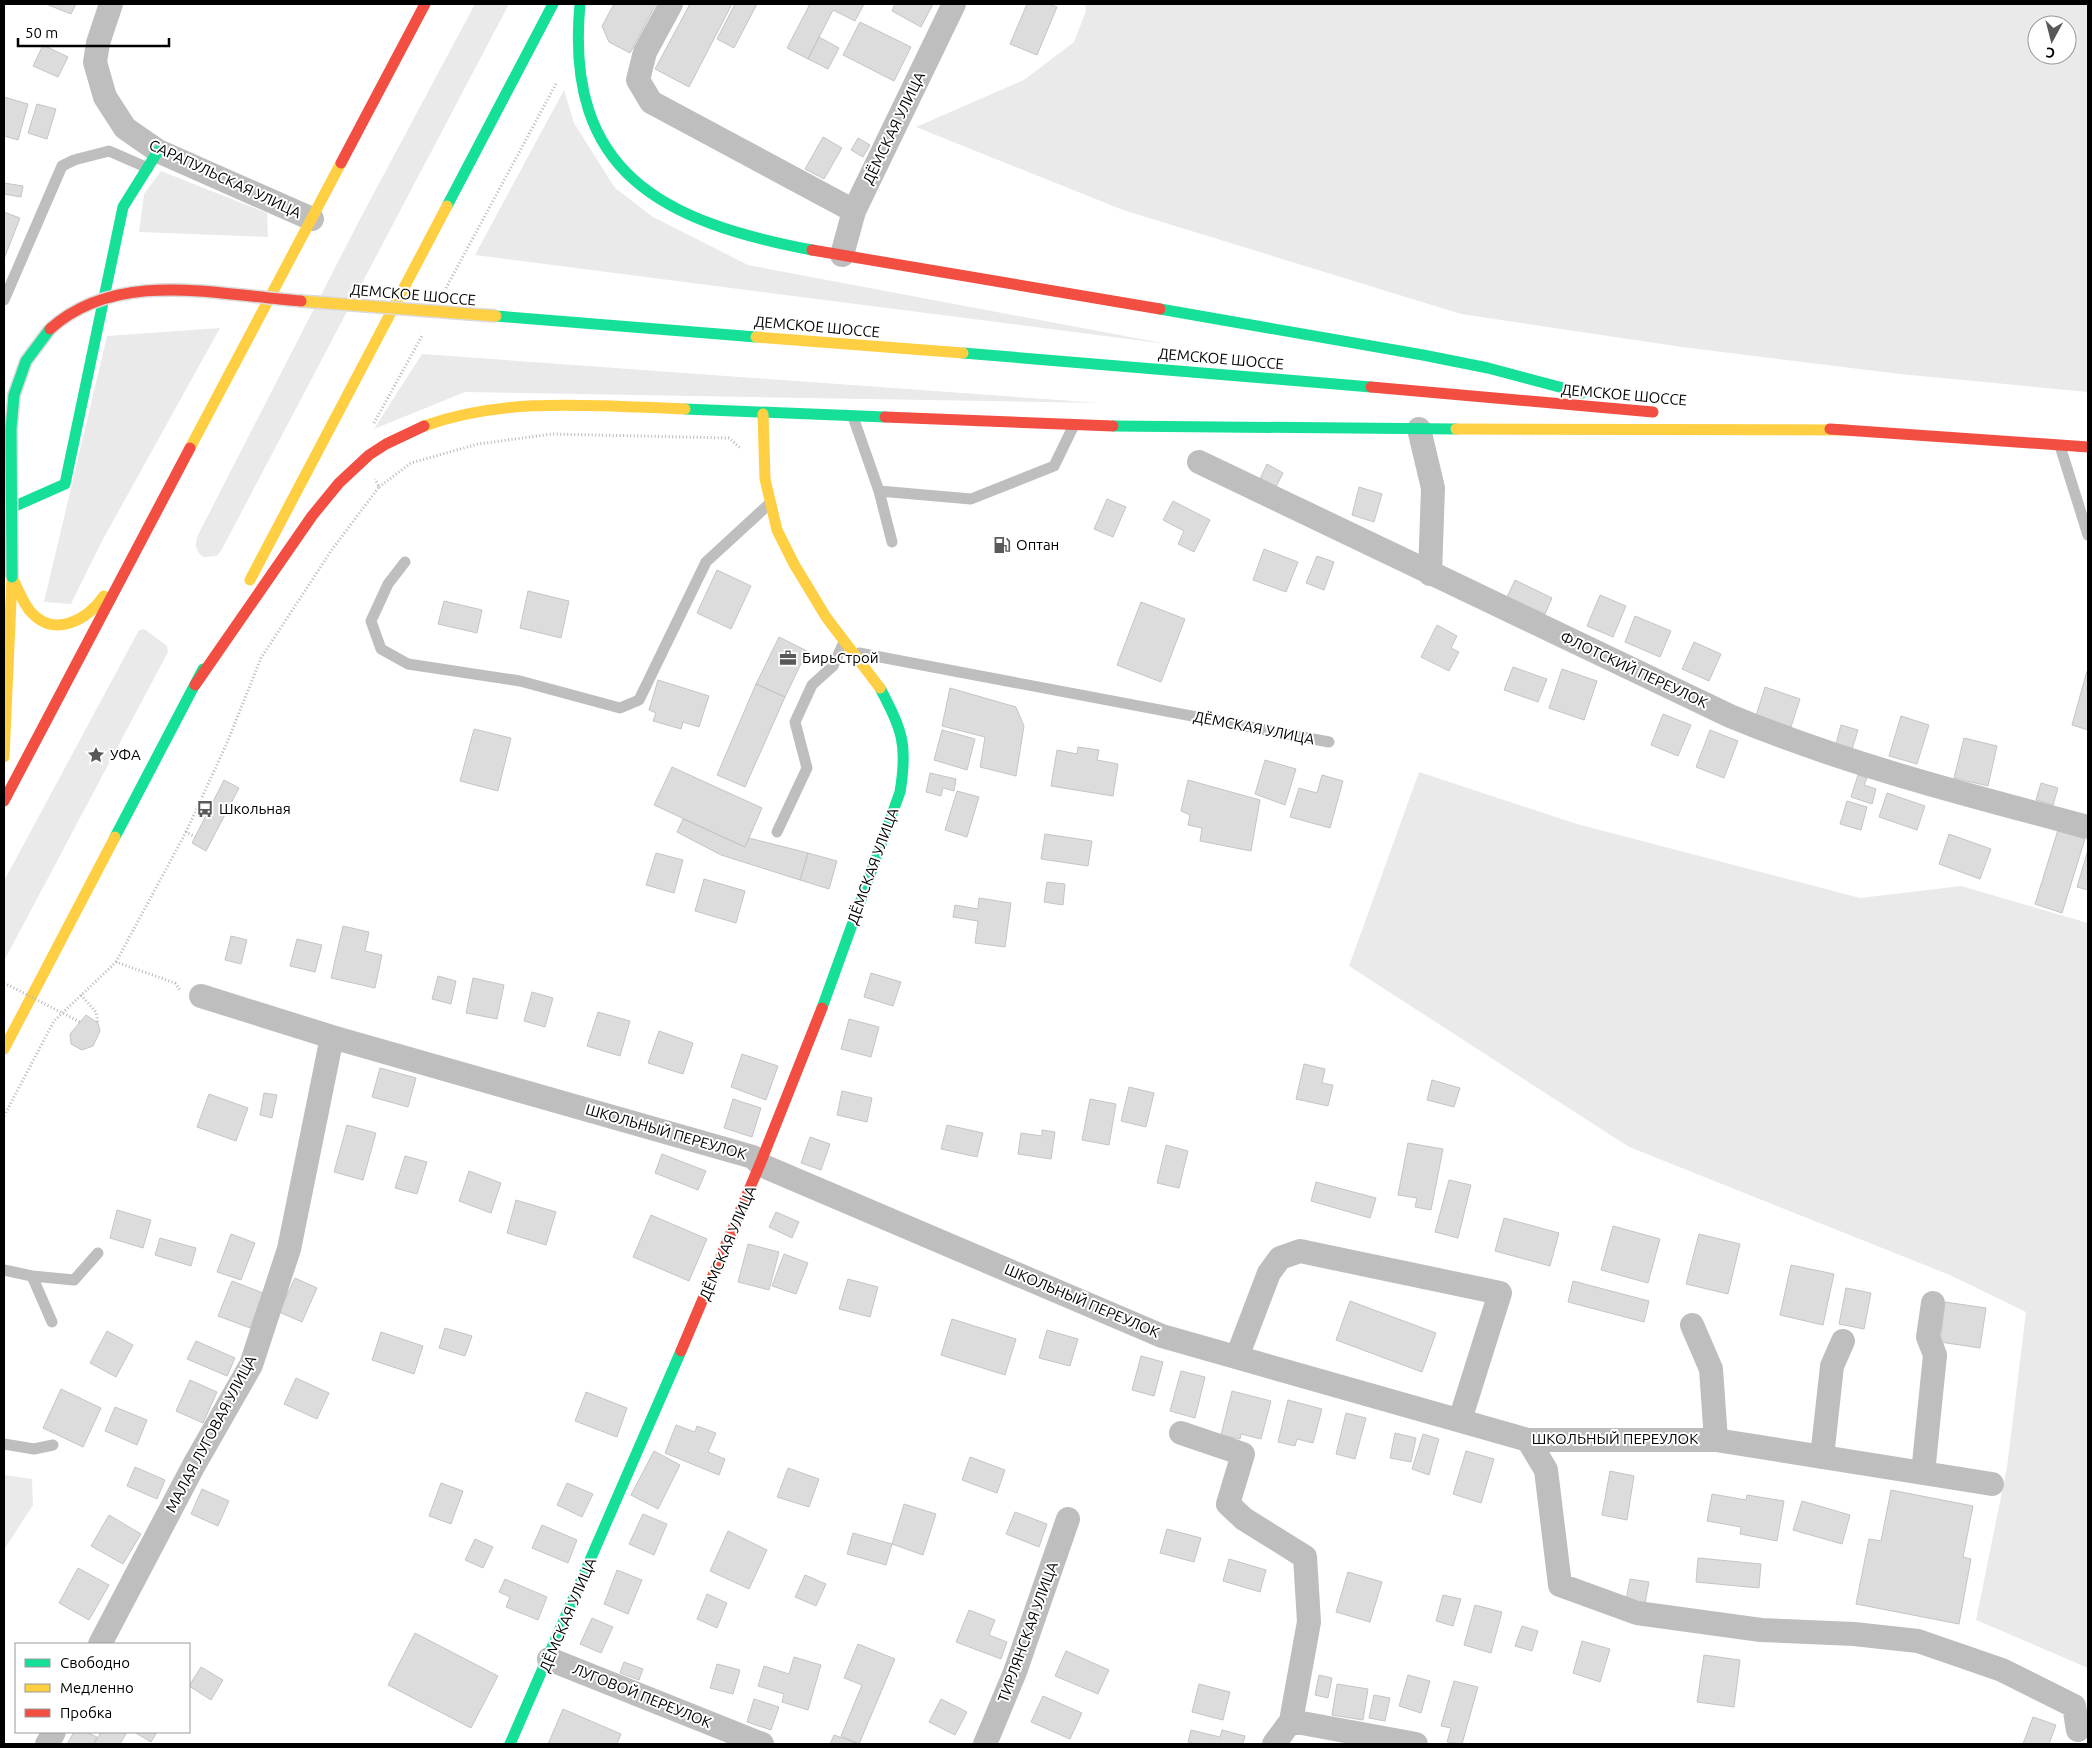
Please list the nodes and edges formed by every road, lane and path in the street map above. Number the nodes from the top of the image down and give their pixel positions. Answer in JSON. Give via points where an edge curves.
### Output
{"nodes":[{"id":1,"x":111,"y":4,"type":"edge"},
{"id":2,"x":425,"y":4,"type":"edge"},
{"id":3,"x":553,"y":4,"type":"edge"},
{"id":4,"x":580,"y":4,"type":"edge"},
{"id":5,"x":671,"y":4,"type":"edge"},
{"id":6,"x":954,"y":4,"type":"edge"},
{"id":7,"x":579,"y":65,"type":"junction"},
{"id":8,"x":153,"y":160,"type":"junction"},
{"id":9,"x":854,"y":211,"type":"junction"},
{"id":10,"x":312,"y":220,"type":"junction"},
{"id":11,"x":842,"y":255,"type":"junction"},
{"id":12,"x":445,"y":289,"type":"dead end"},
{"id":13,"x":4,"y":300,"type":"edge"},
{"id":14,"x":427,"y":325,"type":"dead end"},
{"id":15,"x":763,"y":414,"type":"junction"},
{"id":16,"x":853,"y":417,"type":"junction"},
{"id":17,"x":1712,"y":418,"type":"dead end"},
{"id":18,"x":373,"y":425,"type":"dead end"},
{"id":19,"x":1074,"y":425,"type":"junction"},
{"id":20,"x":1419,"y":429,"type":"junction"},
{"id":21,"x":1847,"y":430,"type":"junction"},
{"id":22,"x":2059,"y":444,"type":"junction"},
{"id":23,"x":2088,"y":447,"type":"edge"},
{"id":24,"x":743,"y":450,"type":"dead end"},
{"id":25,"x":364,"y":458,"type":"junction"},
{"id":26,"x":1199,"y":462,"type":"dead end"},
{"id":27,"x":379,"y":487,"type":"junction"},
{"id":28,"x":879,"y":491,"type":"junction"},
{"id":29,"x":770,"y":504,"type":"junction"},
{"id":30,"x":4,"y":511,"type":"edge"},
{"id":31,"x":155,"y":517,"type":"junction"},
{"id":32,"x":2088,"y":535,"type":"edge"},
{"id":33,"x":892,"y":542,"type":"dead end"},
{"id":34,"x":405,"y":562,"type":"dead end"},
{"id":35,"x":1430,"y":574,"type":"junction"},
{"id":36,"x":12,"y":577,"type":"junction"},
{"id":37,"x":844,"y":642,"type":"junction"},
{"id":38,"x":856,"y":653,"type":"junction"},
{"id":39,"x":195,"y":685,"type":"junction"},
{"id":40,"x":1329,"y":742,"type":"dead end"},
{"id":41,"x":4,"y":757,"type":"edge"},
{"id":42,"x":4,"y":801,"type":"edge"},
{"id":43,"x":2088,"y":827,"type":"edge"},
{"id":44,"x":186,"y":832,"type":"junction"},
{"id":45,"x":777,"y":832,"type":"dead end"},
{"id":46,"x":195,"y":837,"type":"dead end"},
{"id":47,"x":116,"y":962,"type":"junction"},
{"id":48,"x":4,"y":983,"type":"edge"},
{"id":49,"x":81,"y":995,"type":"junction"},
{"id":50,"x":192,"y":995,"type":"joint"},
{"id":51,"x":80,"y":1022,"type":"dead end"},
{"id":52,"x":98,"y":1023,"type":"dead end"},
{"id":53,"x":332,"y":1037,"type":"junction"},
{"id":54,"x":4,"y":1049,"type":"edge"},
{"id":55,"x":4,"y":1116,"type":"edge"},
{"id":56,"x":761,"y":1165,"type":"junction"},
{"id":57,"x":98,"y":1252,"type":"dead end"},
{"id":58,"x":4,"y":1270,"type":"edge"},
{"id":59,"x":32,"y":1276,"type":"junction"},
{"id":60,"x":1933,"y":1304,"type":"dead end"},
{"id":61,"x":52,"y":1322,"type":"dead end"},
{"id":62,"x":1692,"y":1325,"type":"dead end"},
{"id":63,"x":1843,"y":1341,"type":"dead end"},
{"id":64,"x":1237,"y":1357,"type":"junction"},
{"id":65,"x":1460,"y":1420,"type":"junction"},
{"id":66,"x":1181,"y":1433,"type":"dead end"},
{"id":67,"x":1528,"y":1440,"type":"junction"},
{"id":68,"x":1716,"y":1440,"type":"junction"},
{"id":69,"x":4,"y":1444,"type":"edge"},
{"id":70,"x":53,"y":1444,"type":"dead end"},
{"id":71,"x":1822,"y":1457,"type":"junction"},
{"id":72,"x":1923,"y":1473,"type":"junction"},
{"id":73,"x":1992,"y":1484,"type":"dead end"},
{"id":74,"x":1068,"y":1520,"type":"dead end"},
{"id":75,"x":101,"y":1643,"type":"edge"},
{"id":76,"x":549,"y":1659,"type":"junction"},
{"id":77,"x":1291,"y":1721,"type":"junction"},
{"id":78,"x":2078,"y":1730,"type":"dead end"},
{"id":79,"x":53,"y":1733,"type":"edge"},
{"id":80,"x":47,"y":1744,"type":"edge"},
{"id":81,"x":510,"y":1744,"type":"edge"},
{"id":82,"x":762,"y":1744,"type":"edge"},
{"id":83,"x":985,"y":1744,"type":"edge"},
{"id":84,"x":1274,"y":1744,"type":"edge"},
{"id":85,"x":1416,"y":1744,"type":"edge"}],
"edges":[{"from":1,"to":8,"type":"street","name":"САРАПУЛЬСКАЯ УЛИЦА","via":[[98,43],[95,62],[98,78],[104,96],[125,128]]},
{"from":2,"to":10,"type":"main road"},
{"from":3,"to":39,"type":"main road"},
{"from":4,"to":7,"type":"main road"},
{"from":5,"to":9,"type":"street","via":[[645,52],[638,80],[651,102]]},
{"from":6,"to":9,"type":"street","name":"ДЁМСКАЯ УЛИЦА"},
{"from":7,"to":11,"type":"main road","via":[[587,109],[597,134],[613,160],[633,182],[656,199],[717,225],[775,242]]},
{"from":7,"to":12,"type":"path","via":[[566,66]]},
{"from":8,"to":10,"type":"street","name":"САРАПУЛЬСКАЯ УЛИЦА"},
{"from":8,"to":13,"type":"lane","via":[[109,151],[62,166]]},
{"from":8,"to":30,"type":"main road","via":[[123,207],[66,484]]},
{"from":9,"to":11,"type":"street","name":"ДЁМСКАЯ УЛИЦА"},
{"from":10,"to":31,"type":"main road"},
{"from":11,"to":36,"type":"main road","name":"ДЕМСКОЕ ШОССЕ","bridge":true,"via":[[1476,366],[1664,413],[186,291],[118,294],[93,301],[65,316],[32,350],[19,375],[12,430]]},
{"from":14,"to":18,"type":"path"},
{"from":15,"to":16,"type":"main road","name":"ДЕМСКОЕ ШОССЕ"},
{"from":15,"to":25,"type":"main road","name":"ДЕМСКОЕ ШОССЕ","via":[[550,404],[510,406],[479,411],[411,431]]},
{"from":15,"to":29,"type":"main road","name":"ДЁМСКАЯ УЛИЦА","via":[[765,479]]},
{"from":16,"to":19,"type":"main road","name":"ДЕМСКОЕ ШОССЕ"},
{"from":16,"to":28,"type":"lane"},
{"from":17,"to":21,"type":"main road","name":"ДЕМСКОЕ ШОССЕ"},
{"from":19,"to":20,"type":"main road","name":"ДЕМСКОЕ ШОССЕ"},
{"from":19,"to":28,"type":"lane","via":[[1054,466],[971,499]]},
{"from":20,"to":21,"type":"main road","name":"ДЕМСКОЕ ШОССЕ"},
{"from":20,"to":35,"type":"street","via":[[1433,488]]},
{"from":21,"to":22,"type":"main road","name":"ДЕМСКОЕ ШОССЕ"},
{"from":22,"to":23,"type":"main road","name":"ДЕМСКОЕ ШОССЕ"},
{"from":22,"to":32,"type":"lane"},
{"from":24,"to":27,"type":"path","via":[[729,438],[552,434],[478,444],[411,462]]},
{"from":25,"to":27,"type":"path"},
{"from":25,"to":39,"type":"main road","name":"ДЕМСКОЕ ШОССЕ","via":[[307,524]]},
{"from":26,"to":35,"type":"street","name":"ФЛОТСКИЙ ПЕРЕУЛОК"},
{"from":27,"to":44,"type":"path","via":[[331,552],[261,658]]},
{"from":28,"to":33,"type":"lane"},
{"from":29,"to":34,"type":"lane","via":[[706,562],[639,700],[620,708],[520,681],[408,664],[381,648],[371,621],[388,584]]},
{"from":29,"to":37,"type":"main road","name":"ДЁМСКАЯ УЛИЦА","via":[[794,564]]},
{"from":31,"to":36,"type":"main road","via":[[100,603],[82,620],[69,625],[47,624],[24,603]]},
{"from":31,"to":42,"type":"main road"},
{"from":35,"to":43,"type":"street","name":"ФЛОТСКИЙ ПЕРЕУЛОК","via":[[1785,739],[1847,760]]},
{"from":36,"to":41,"type":"main road","name":"ДЕМСКОЕ ШОССЕ"},
{"from":37,"to":38,"type":"main road","name":"ДЁМСКАЯ УЛИЦА"},
{"from":37,"to":45,"type":"lane","via":[[833,666],[812,686],[794,722],[807,768]]},
{"from":38,"to":40,"type":"lane","name":"ДЁМСКАЯ УЛИЦА"},
{"from":38,"to":56,"type":"main road","name":"ДЁМСКАЯ УЛИЦА","via":[[876,682],[903,738],[905,763],[888,827]]},
{"from":39,"to":54,"type":"main road"},
{"from":44,"to":46,"type":"path"},
{"from":44,"to":47,"type":"path"},
{"from":47,"to":49,"type":"path"},
{"from":47,"to":50,"type":"path","via":[[175,983]]},
{"from":48,"to":51,"type":"path","bridge":true},
{"from":49,"to":52,"type":"path","via":[[96,1012]]},
{"from":49,"to":55,"type":"path","via":[[54,1021]]},
{"from":50,"to":53,"type":"street","name":"ШКОЛЬНЫЙ ПЕРЕУЛОК"},
{"from":53,"to":56,"type":"street","name":"ШКОЛЬНЫЙ ПЕРЕУЛОК","via":[[753,1158]]},
{"from":53,"to":75,"type":"street","name":"МАЛАЯ ЛУГОВАЯ УЛИЦА","via":[[289,1250],[251,1365],[194,1465]]},
{"from":56,"to":64,"type":"street","name":"ШКОЛЬНЫЙ ПЕРЕУЛОК","via":[[1162,1336]]},
{"from":56,"to":76,"type":"main road","name":"ДЁМСКАЯ УЛИЦА"},
{"from":57,"to":59,"type":"lane","via":[[74,1280]]},
{"from":58,"to":59,"type":"lane"},
{"from":59,"to":61,"type":"lane"},
{"from":60,"to":72,"type":"street","via":[[1928,1337],[1935,1355]]},
{"from":62,"to":68,"type":"street","via":[[1711,1369]]},
{"from":63,"to":71,"type":"street","via":[[1832,1366]]},
{"from":64,"to":65,"type":"street","name":"ШКОЛЬНЫЙ ПЕРЕУЛОК"},
{"from":64,"to":65,"type":"street","via":[[1269,1273],[1280,1258],[1300,1251],[1500,1293]]},
{"from":65,"to":67,"type":"street","name":"ШКОЛЬНЫЙ ПЕРЕУЛОК"},
{"from":66,"to":77,"type":"street","via":[[1243,1454],[1228,1504],[1244,1519],[1305,1557],[1309,1622]]},
{"from":67,"to":68,"type":"street","name":"ШКОЛЬНЫЙ ПЕРЕУЛОК"},
{"from":67,"to":78,"type":"street","via":[[1546,1470],[1560,1585],[1637,1613],[1761,1630],[1854,1634],[1918,1641],[2002,1670],[2074,1706]]},
{"from":68,"to":71,"type":"street","name":"ШКОЛЬНЫЙ ПЕРЕУЛОК"},
{"from":69,"to":70,"type":"lane","via":[[34,1449]]},
{"from":71,"to":72,"type":"street","name":"ШКОЛЬНЫЙ ПЕРЕУЛОК"},
{"from":72,"to":73,"type":"street","name":"ШКОЛЬНЫЙ ПЕРЕУЛОК"},
{"from":74,"to":83,"type":"street","name":"ТИРЛЯНСКАЯ УЛИЦА","via":[[1015,1672]]},
{"from":76,"to":81,"type":"main road","name":"ДЁМСКАЯ УЛИЦА"},
{"from":76,"to":82,"type":"street","name":"ЛУГОВОЙ ПЕРЕУЛОК"},
{"from":77,"to":84,"type":"street"},
{"from":77,"to":85,"type":"street"},
{"from":79,"to":80,"type":"street"}]}
